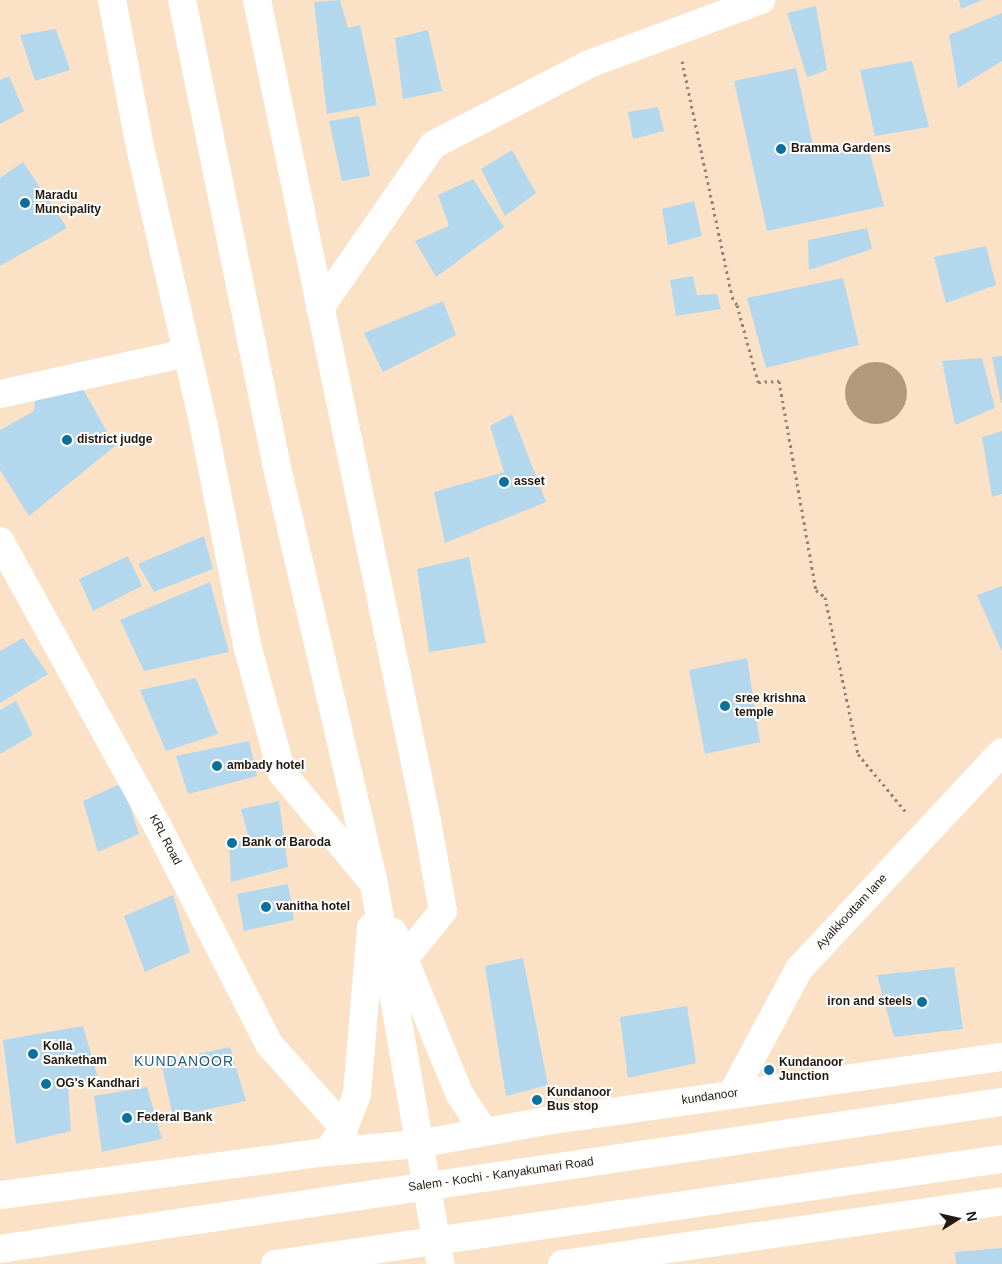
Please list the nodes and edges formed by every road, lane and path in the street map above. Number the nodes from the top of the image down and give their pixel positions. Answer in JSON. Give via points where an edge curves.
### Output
{"nodes":[{"id":1,"x":112,"y":0,"type":"edge"},
{"id":2,"x":257,"y":0,"type":"edge"},
{"id":3,"x":761,"y":0,"type":"edge"},
{"id":4,"x":184,"y":11,"type":"edge"},
{"id":5,"x":676,"y":34,"type":"junction"},
{"id":6,"x":320,"y":308,"type":"junction"},
{"id":7,"x":188,"y":353,"type":"junction"},
{"id":8,"x":0,"y":394,"type":"edge"},
{"id":9,"x":0,"y":541,"type":"edge"},
{"id":10,"x":1002,"y":752,"type":"edge"},
{"id":11,"x":925,"y":834,"type":"junction"},
{"id":12,"x":374,"y":884,"type":"junction"},
{"id":13,"x":404,"y":959,"type":"junction"},
{"id":14,"x":1002,"y":1057,"type":"edge"},
{"id":15,"x":732,"y":1094,"type":"junction"},
{"id":16,"x":1002,"y":1102,"type":"edge"},
{"id":17,"x":344,"y":1128,"type":"junction"},
{"id":18,"x":484,"y":1132,"type":"junction"},
{"id":19,"x":418,"y":1144,"type":"junction"},
{"id":20,"x":327,"y":1152,"type":"junction"},
{"id":21,"x":1002,"y":1159,"type":"edge"},
{"id":22,"x":0,"y":1195,"type":"edge"},
{"id":23,"x":1002,"y":1201,"type":"edge"},
{"id":24,"x":0,"y":1249,"type":"edge"},
{"id":25,"x":275,"y":1264,"type":"edge"},
{"id":26,"x":440,"y":1264,"type":"edge"},
{"id":27,"x":562,"y":1264,"type":"edge"}],
"edges":[{"from":1,"to":7,"type":"main road","via":[[140,147]]},
{"from":2,"to":6,"type":"main road"},
{"from":3,"to":5,"type":"main road"},
{"from":4,"to":12,"type":"main road","via":[[276,463]]},
{"from":5,"to":6,"type":"main road","via":[[588,64],[433,144]]},
{"from":5,"to":11,"type":"path","via":[[732,297],[758,382],[779,381],[816,590],[825,597],[858,754]]},
{"from":6,"to":13,"type":"main road","via":[[428,821],[443,911]]},
{"from":7,"to":8,"type":"main road"},
{"from":7,"to":12,"type":"main road","via":[[248,649],[282,773]]},
{"from":9,"to":17,"type":"main road","name":"KRL Road","via":[[158,827],[269,1044]]},
{"from":10,"to":11,"type":"main road","name":"Ayalkkoottam lane"},
{"from":11,"to":15,"type":"main road","name":"Ayalkkoottam lane","via":[[799,969]]},
{"from":12,"to":13,"type":"main road"},
{"from":12,"to":17,"type":"main road","via":[[357,1094]]},
{"from":12,"to":19,"type":"main road"},
{"from":13,"to":18,"type":"main road","via":[[459,1094]]},
{"from":14,"to":15,"type":"main road","name":"kundanoor"},
{"from":15,"to":18,"type":"main road","name":"kundanoor"},
{"from":16,"to":24,"type":"main road","name":"Salem - Kochi - Kanyakumari Road"},
{"from":17,"to":20,"type":"main road"},
{"from":18,"to":19,"type":"main road","name":"kundanoor"},
{"from":19,"to":20,"type":"main road","name":"kundanoor"},
{"from":19,"to":26,"type":"main road"},
{"from":20,"to":22,"type":"main road","name":"kundanoor"},
{"from":21,"to":25,"type":"main road"},
{"from":23,"to":27,"type":"main road"}]}
